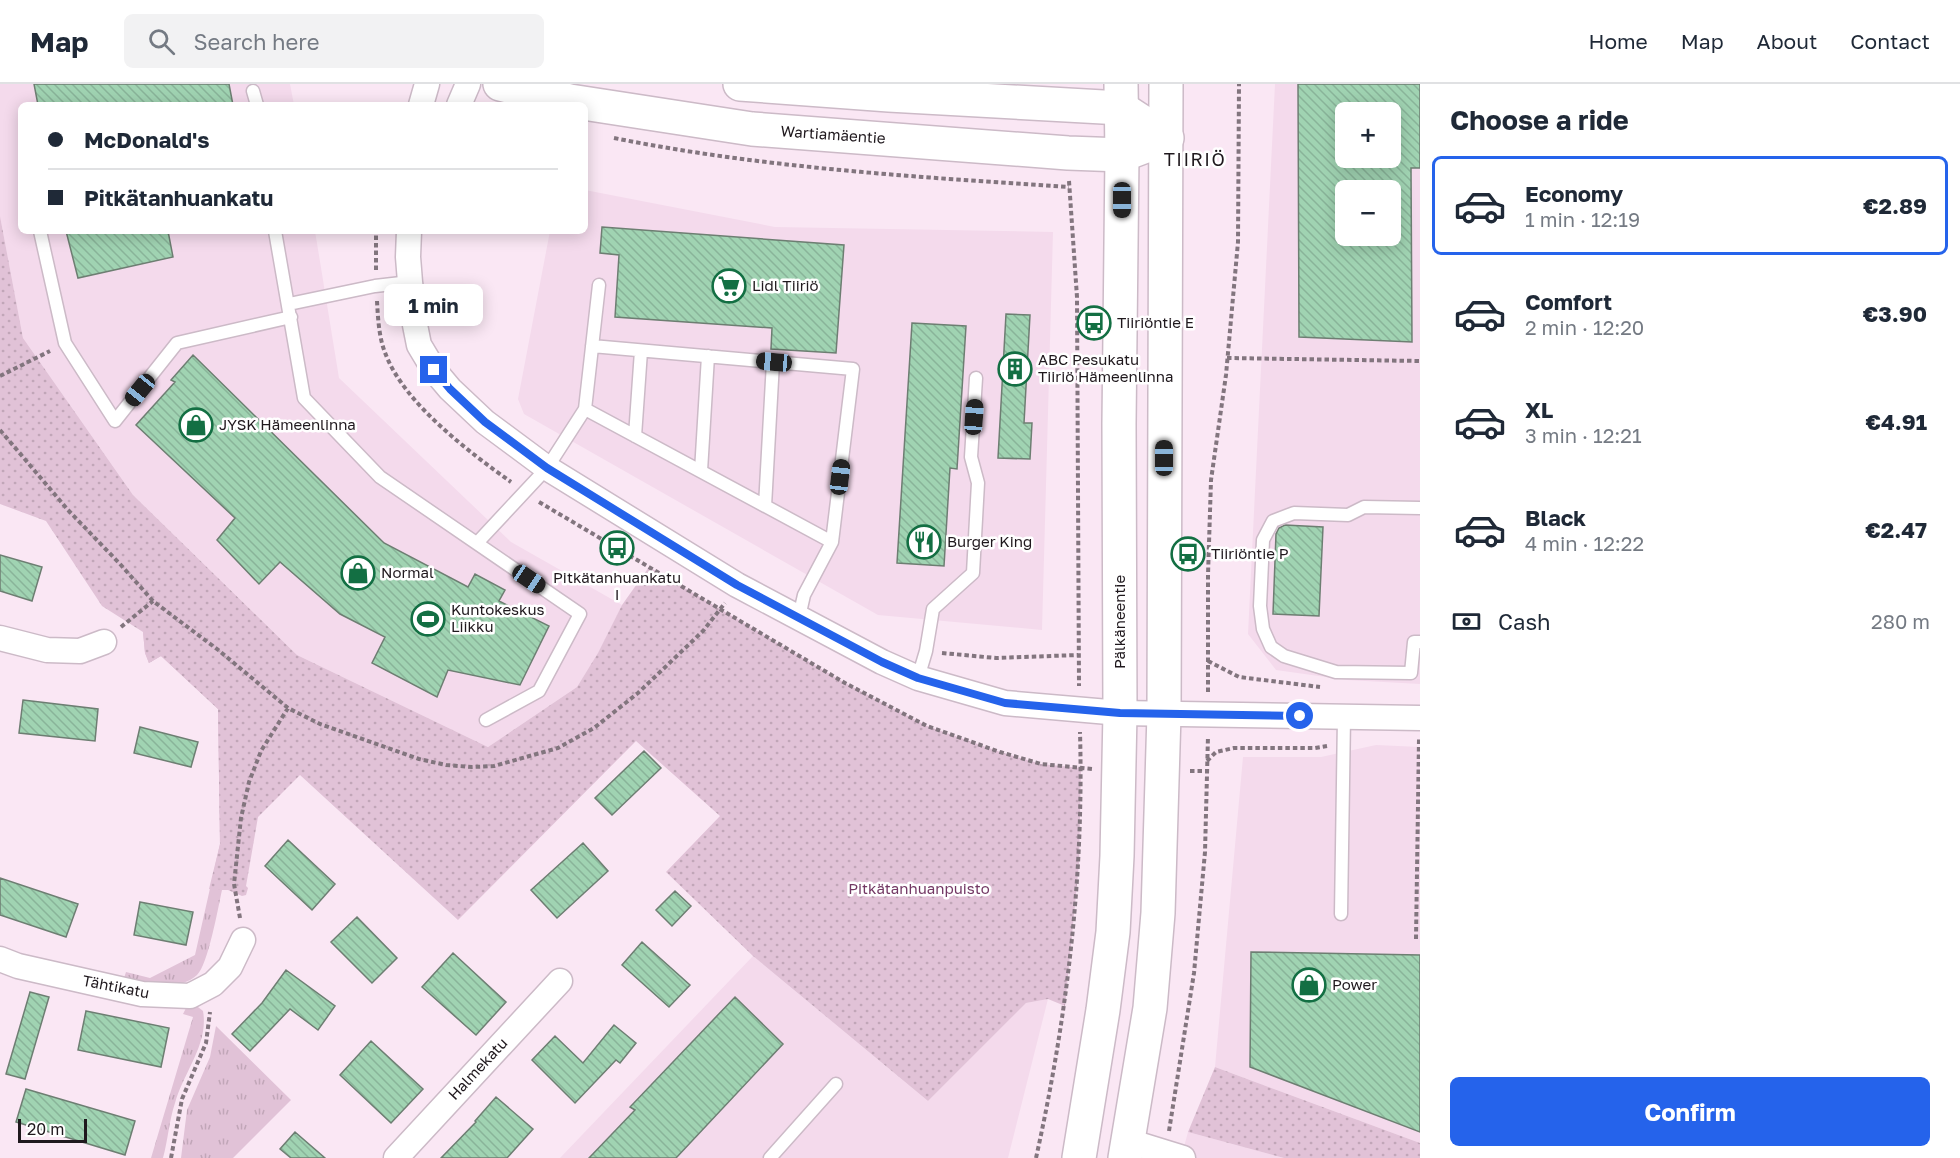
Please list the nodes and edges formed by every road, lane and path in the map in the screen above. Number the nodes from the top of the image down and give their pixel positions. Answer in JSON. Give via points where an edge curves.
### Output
{"nodes":[{"id":1,"x":427,"y":84,"type":"edge"},
{"id":2,"x":468,"y":84,"type":"edge"},
{"id":3,"x":500,"y":84,"type":"edge"},
{"id":4,"x":740,"y":84,"type":"edge"},
{"id":5,"x":1167,"y":84,"type":"edge"},
{"id":6,"x":1239,"y":84,"type":"edge"},
{"id":7,"x":254,"y":91,"type":"dead end"},
{"id":8,"x":1121,"y":96,"type":"edge"},
{"id":9,"x":256,"y":102,"type":"edge"},
{"id":10,"x":422,"y":102,"type":"edge"},
{"id":11,"x":460,"y":102,"type":"edge"},
{"id":12,"x":576,"y":102,"type":"edge"},
{"id":13,"x":588,"y":104,"type":"edge"},
{"id":14,"x":607,"y":137,"type":"dead end"},
{"id":15,"x":1167,"y":138,"type":"junction"},
{"id":16,"x":1068,"y":153,"type":"junction"},
{"id":17,"x":1122,"y":155,"type":"junction"},
{"id":18,"x":1069,"y":188,"type":"junction"},
{"id":19,"x":41,"y":234,"type":"edge"},
{"id":20,"x":276,"y":234,"type":"edge"},
{"id":21,"x":409,"y":234,"type":"edge"},
{"id":22,"x":410,"y":282,"type":"junction"},
{"id":23,"x":599,"y":285,"type":"dead end"},
{"id":24,"x":289,"y":304,"type":"junction"},
{"id":25,"x":291,"y":317,"type":"junction"},
{"id":26,"x":1077,"y":323,"type":"junction"},
{"id":27,"x":1094,"y":323,"type":"dead end"},
{"id":28,"x":65,"y":343,"type":"junction"},
{"id":29,"x":592,"y":346,"type":"junction"},
{"id":30,"x":641,"y":351,"type":"junction"},
{"id":31,"x":708,"y":356,"type":"junction"},
{"id":32,"x":1227,"y":358,"type":"junction"},
{"id":33,"x":1420,"y":361,"type":"edge"},
{"id":34,"x":774,"y":362,"type":"junction"},
{"id":35,"x":0,"y":376,"type":"edge"},
{"id":36,"x":976,"y":378,"type":"dead end"},
{"id":37,"x":585,"y":409,"type":"junction"},
{"id":38,"x":0,"y":430,"type":"edge"},
{"id":39,"x":635,"y":436,"type":"junction"},
{"id":40,"x":547,"y":468,"type":"junction"},
{"id":41,"x":701,"y":471,"type":"junction"},
{"id":42,"x":765,"y":506,"type":"junction"},
{"id":43,"x":1420,"y":508,"type":"edge"},
{"id":44,"x":832,"y":542,"type":"junction"},
{"id":45,"x":477,"y":543,"type":"junction"},
{"id":46,"x":1188,"y":554,"type":"dead end"},
{"id":47,"x":1208,"y":554,"type":"junction"},
{"id":48,"x":153,"y":601,"type":"junction"},
{"id":49,"x":720,"y":610,"type":"dead end"},
{"id":50,"x":798,"y":617,"type":"junction"},
{"id":51,"x":0,"y":638,"type":"edge"},
{"id":52,"x":104,"y":642,"type":"joint"},
{"id":53,"x":1420,"y":642,"type":"edge"},
{"id":54,"x":926,"y":651,"type":"junction"},
{"id":55,"x":1078,"y":655,"type":"junction"},
{"id":56,"x":918,"y":678,"type":"junction"},
{"id":57,"x":288,"y":708,"type":"junction"},
{"id":58,"x":1080,"y":711,"type":"junction"},
{"id":59,"x":1120,"y":713,"type":"junction"},
{"id":60,"x":1164,"y":714,"type":"junction"},
{"id":61,"x":1208,"y":714,"type":"junction"},
{"id":62,"x":1344,"y":717,"type":"junction"},
{"id":63,"x":486,"y":720,"type":"dead end"},
{"id":64,"x":1414,"y":728,"type":"edge"},
{"id":65,"x":1420,"y":739,"type":"edge"},
{"id":66,"x":1344,"y":743,"type":"junction"},
{"id":67,"x":1207,"y":761,"type":"junction"},
{"id":68,"x":1341,"y":914,"type":"dead end"},
{"id":69,"x":1416,"y":939,"type":"dead end"},
{"id":70,"x":243,"y":940,"type":"joint"},
{"id":71,"x":0,"y":959,"type":"edge"},
{"id":72,"x":560,"y":981,"type":"dead end"},
{"id":73,"x":213,"y":984,"type":"junction"},
{"id":74,"x":836,"y":1084,"type":"dead end"},
{"id":75,"x":1126,"y":1150,"type":"edge"},
{"id":76,"x":1174,"y":1155,"type":"edge"},
{"id":77,"x":171,"y":1158,"type":"edge"},
{"id":78,"x":396,"y":1158,"type":"edge"},
{"id":79,"x":770,"y":1158,"type":"edge"},
{"id":80,"x":1035,"y":1158,"type":"edge"},
{"id":81,"x":1080,"y":1158,"type":"edge"}],
"edges":[{"from":1,"to":10,"type":"street"},
{"from":2,"to":11,"type":"street"},
{"from":3,"to":12,"type":"main road","name":"Wartiamäentie"},
{"from":4,"to":8,"type":"main road","via":[[877,94]]},
{"from":5,"to":15,"type":"main road"},
{"from":6,"to":32,"type":"path","via":[[1238,242]]},
{"from":7,"to":9,"type":"lane"},
{"from":8,"to":15,"type":"main road"},
{"from":8,"to":17,"type":"main road","name":"Pälkäneentie"},
{"from":13,"to":16,"type":"main road","name":"Wartiamäentie","via":[[752,129]]},
{"from":14,"to":18,"type":"path","via":[[682,152],[913,177]]},
{"from":15,"to":17,"type":"main road","name":"Wartiamäentie"},
{"from":15,"to":60,"type":"main road"},
{"from":16,"to":17,"type":"main road","name":"Wartiamäentie"},
{"from":16,"to":18,"type":"path"},
{"from":17,"to":59,"type":"main road","name":"Pälkäneentie"},
{"from":18,"to":26,"type":"path"},
{"from":19,"to":28,"type":"lane"},
{"from":20,"to":24,"type":"lane"},
{"from":21,"to":22,"type":"street"},
{"from":22,"to":24,"type":"lane"},
{"from":22,"to":40,"type":"street","via":[[419,345],[434,370],[485,422]]},
{"from":23,"to":29,"type":"lane"},
{"from":24,"to":25,"type":"lane"},
{"from":25,"to":28,"type":"lane","via":[[177,344],[115,421]]},
{"from":25,"to":45,"type":"lane","via":[[304,398],[380,477]]},
{"from":26,"to":27,"type":"path"},
{"from":26,"to":55,"type":"path"},
{"from":28,"to":35,"type":"path"},
{"from":29,"to":30,"type":"lane"},
{"from":29,"to":37,"type":"lane"},
{"from":30,"to":31,"type":"lane"},
{"from":30,"to":39,"type":"lane"},
{"from":31,"to":34,"type":"lane"},
{"from":31,"to":41,"type":"lane"},
{"from":32,"to":33,"type":"path"},
{"from":32,"to":47,"type":"path","via":[[1211,480]]},
{"from":34,"to":42,"type":"lane"},
{"from":34,"to":44,"type":"lane","via":[[853,369]]},
{"from":36,"to":54,"type":"lane","via":[[971,457],[978,483],[973,573],[933,609]]},
{"from":37,"to":39,"type":"lane"},
{"from":37,"to":40,"type":"lane"},
{"from":38,"to":48,"type":"path"},
{"from":39,"to":41,"type":"lane"},
{"from":40,"to":45,"type":"lane"},
{"from":40,"to":50,"type":"street","via":[[737,585]]},
{"from":41,"to":42,"type":"lane"},
{"from":42,"to":44,"type":"lane"},
{"from":43,"to":53,"type":"lane","via":[[1364,507],[1348,515],[1294,513],[1273,520],[1263,540],[1260,606],[1263,629],[1271,647],[1284,656],[1336,672],[1411,673],[1414,642]]},
{"from":44,"to":50,"type":"lane","via":[[804,595]]},
{"from":45,"to":63,"type":"lane","via":[[580,614],[539,691]]},
{"from":46,"to":47,"type":"path"},
{"from":47,"to":61,"type":"path"},
{"from":48,"to":52,"type":"path"},
{"from":48,"to":57,"type":"path"},
{"from":49,"to":57,"type":"path","via":[[638,693],[594,728],[558,748],[505,763],[472,767],[419,759],[320,724]]},
{"from":50,"to":56,"type":"street"},
{"from":51,"to":52,"type":"street","via":[[47,650],[80,651]]},
{"from":54,"to":55,"type":"path","via":[[996,658]]},
{"from":54,"to":56,"type":"lane"},
{"from":55,"to":58,"type":"path"},
{"from":56,"to":58,"type":"street","via":[[1005,703]]},
{"from":57,"to":70,"type":"path","via":[[261,751],[249,782],[242,818],[234,884]]},
{"from":58,"to":59,"type":"street"},
{"from":58,"to":80,"type":"path","via":[[1079,864],[1069,970]]},
{"from":59,"to":60,"type":"street"},
{"from":59,"to":81,"type":"main road","name":"Pälkäneentie","via":[[1113,932]]},
{"from":60,"to":61,"type":"street"},
{"from":60,"to":75,"type":"main road","via":[[1158,913],[1150,1008]]},
{"from":61,"to":62,"type":"street"},
{"from":61,"to":67,"type":"path"},
{"from":62,"to":64,"type":"street"},
{"from":62,"to":66,"type":"lane"},
{"from":64,"to":65,"type":"path"},
{"from":65,"to":69,"type":"path"},
{"from":66,"to":67,"type":"path","via":[[1315,748],[1234,748],[1216,752]]},
{"from":66,"to":68,"type":"lane"},
{"from":67,"to":76,"type":"path","via":[[1205,852]]},
{"from":70,"to":73,"type":"street","name":"Tähtikatu","via":[[230,967]]},
{"from":71,"to":73,"type":"street","name":"Tähtikatu","via":[[142,994],[190,996]]},
{"from":72,"to":78,"type":"street","name":"Halmekatu"},
{"from":73,"to":77,"type":"path","via":[[206,1043],[182,1099]]},
{"from":74,"to":79,"type":"lane"},
{"from":75,"to":76,"type":"street"}]}
